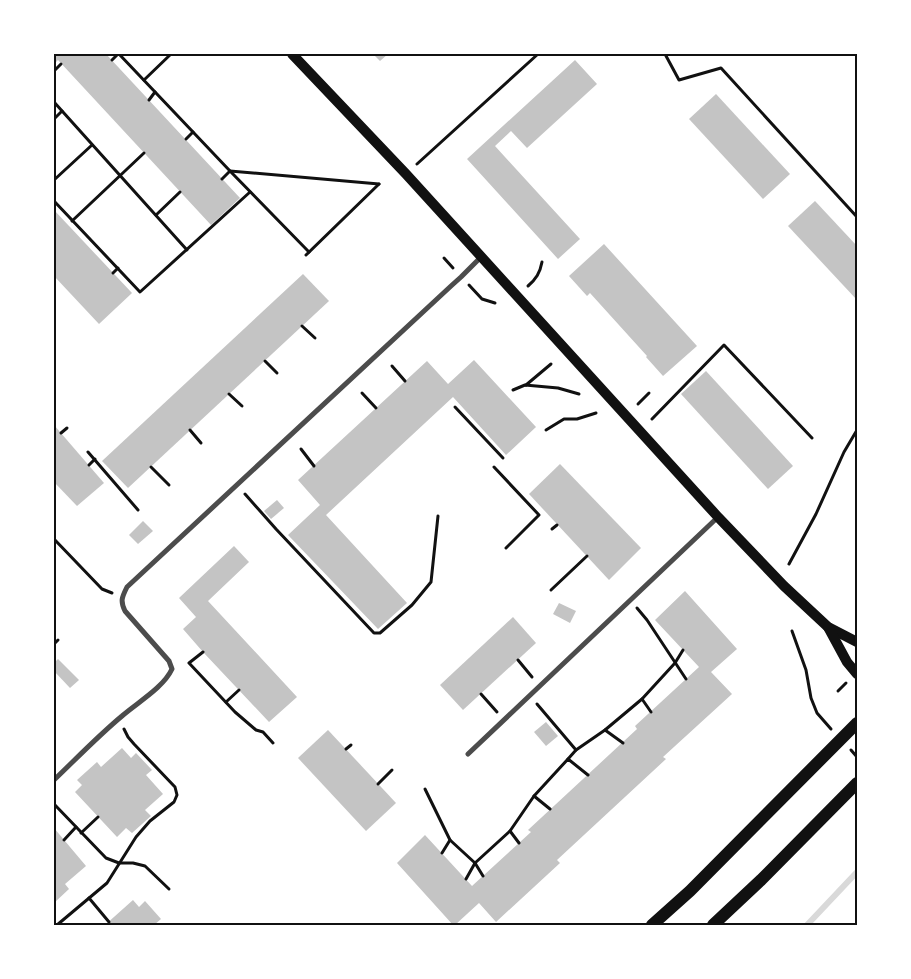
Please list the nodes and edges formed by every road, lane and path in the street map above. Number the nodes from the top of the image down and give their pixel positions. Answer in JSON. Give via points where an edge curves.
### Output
{"nodes":[{"id":1,"x":118,"y":54,"type":"edge"},
{"id":2,"x":171,"y":54,"type":"edge"},
{"id":3,"x":292,"y":54,"type":"edge"},
{"id":4,"x":538,"y":54,"type":"edge"},
{"id":5,"x":665,"y":54,"type":"edge"},
{"id":6,"x":112,"y":60,"type":"dead end"},
{"id":7,"x":61,"y":64,"type":"dead end"},
{"id":8,"x":54,"y":71,"type":"edge"},
{"id":9,"x":144,"y":80,"type":"junction"},
{"id":10,"x":155,"y":92,"type":"junction"},
{"id":11,"x":149,"y":100,"type":"dead end"},
{"id":12,"x":54,"y":102,"type":"edge"},
{"id":13,"x":62,"y":112,"type":"junction"},
{"id":14,"x":54,"y":119,"type":"edge"},
{"id":15,"x":193,"y":132,"type":"junction"},
{"id":16,"x":186,"y":140,"type":"dead end"},
{"id":17,"x":92,"y":145,"type":"junction"},
{"id":18,"x":144,"y":153,"type":"dead end"},
{"id":19,"x":416,"y":164,"type":"dead end"},
{"id":20,"x":230,"y":171,"type":"junction"},
{"id":21,"x":120,"y":176,"type":"junction"},
{"id":22,"x":222,"y":179,"type":"dead end"},
{"id":23,"x":54,"y":180,"type":"edge"},
{"id":24,"x":180,"y":192,"type":"dead end"},
{"id":25,"x":250,"y":192,"type":"junction"},
{"id":26,"x":54,"y":202,"type":"edge"},
{"id":27,"x":156,"y":215,"type":"junction"},
{"id":28,"x":857,"y":217,"type":"edge"},
{"id":29,"x":72,"y":220,"type":"junction"},
{"id":30,"x":81,"y":229,"type":"junction"},
{"id":31,"x":76,"y":234,"type":"dead end"},
{"id":32,"x":187,"y":250,"type":"junction"},
{"id":33,"x":481,"y":257,"type":"junction"},
{"id":34,"x":542,"y":262,"type":"dead end"},
{"id":35,"x":118,"y":268,"type":"junction"},
{"id":36,"x":113,"y":273,"type":"dead end"},
{"id":37,"x":528,"y":286,"type":"dead end"},
{"id":38,"x":302,"y":326,"type":"dead end"},
{"id":39,"x":315,"y":338,"type":"dead end"},
{"id":40,"x":265,"y":361,"type":"dead end"},
{"id":41,"x":551,"y":364,"type":"dead end"},
{"id":42,"x":392,"y":366,"type":"dead end"},
{"id":43,"x":277,"y":373,"type":"dead end"},
{"id":44,"x":405,"y":381,"type":"dead end"},
{"id":45,"x":525,"y":385,"type":"junction"},
{"id":46,"x":513,"y":390,"type":"dead end"},
{"id":47,"x":362,"y":393,"type":"dead end"},
{"id":48,"x":649,"y":393,"type":"dead end"},
{"id":49,"x":230,"y":394,"type":"dead end"},
{"id":50,"x":578,"y":394,"type":"dead end"},
{"id":51,"x":638,"y":404,"type":"dead end"},
{"id":52,"x":242,"y":406,"type":"dead end"},
{"id":53,"x":455,"y":407,"type":"dead end"},
{"id":54,"x":376,"y":408,"type":"dead end"},
{"id":55,"x":468,"y":413,"type":"dead end"},
{"id":56,"x":596,"y":413,"type":"dead end"},
{"id":57,"x":464,"y":416,"type":"junction"},
{"id":58,"x":652,"y":419,"type":"dead end"},
{"id":59,"x":67,"y":428,"type":"dead end"},
{"id":60,"x":190,"y":430,"type":"dead end"},
{"id":61,"x":546,"y":430,"type":"dead end"},
{"id":62,"x":857,"y":430,"type":"edge"},
{"id":63,"x":61,"y":432,"type":"dead end"},
{"id":64,"x":488,"y":434,"type":"dead end"},
{"id":65,"x":484,"y":437,"type":"junction"},
{"id":66,"x":812,"y":438,"type":"dead end"},
{"id":67,"x":201,"y":443,"type":"dead end"},
{"id":68,"x":301,"y":449,"type":"dead end"},
{"id":69,"x":88,"y":452,"type":"dead end"},
{"id":70,"x":503,"y":458,"type":"dead end"},
{"id":71,"x":95,"y":460,"type":"junction"},
{"id":72,"x":89,"y":465,"type":"dead end"},
{"id":73,"x":314,"y":466,"type":"dead end"},
{"id":74,"x":152,"y":467,"type":"dead end"},
{"id":75,"x":494,"y":467,"type":"dead end"},
{"id":76,"x":169,"y":485,"type":"dead end"},
{"id":77,"x":237,"y":486,"type":"junction"},
{"id":78,"x":138,"y":510,"type":"dead end"},
{"id":79,"x":438,"y":516,"type":"dead end"},
{"id":80,"x":718,"y":517,"type":"junction"},
{"id":81,"x":557,"y":524,"type":"dead end"},
{"id":82,"x":552,"y":529,"type":"dead end"},
{"id":83,"x":54,"y":540,"type":"edge"},
{"id":84,"x":506,"y":548,"type":"dead end"},
{"id":85,"x":307,"y":555,"type":"dead end"},
{"id":86,"x":587,"y":556,"type":"dead end"},
{"id":87,"x":303,"y":558,"type":"junction"},
{"id":88,"x":789,"y":564,"type":"dead end"},
{"id":89,"x":337,"y":586,"type":"dead end"},
{"id":90,"x":334,"y":590,"type":"junction"},
{"id":91,"x":551,"y":590,"type":"dead end"},
{"id":92,"x":122,"y":597,"type":"junction"},
{"id":93,"x":630,"y":601,"type":"junction"},
{"id":94,"x":364,"y":615,"type":"dead end"},
{"id":95,"x":361,"y":618,"type":"junction"},
{"id":96,"x":828,"y":626,"type":"junction"},
{"id":97,"x":792,"y":631,"type":"dead end"},
{"id":98,"x":58,"y":640,"type":"dead end"},
{"id":99,"x":857,"y":642,"type":"edge"},
{"id":100,"x":54,"y":644,"type":"edge"},
{"id":101,"x":683,"y":650,"type":"dead end"},
{"id":102,"x":203,"y":652,"type":"dead end"},
{"id":103,"x":518,"y":660,"type":"dead end"},
{"id":104,"x":675,"y":664,"type":"junction"},
{"id":105,"x":857,"y":674,"type":"edge"},
{"id":106,"x":533,"y":678,"type":"dead end"},
{"id":107,"x":686,"y":679,"type":"dead end"},
{"id":108,"x":239,"y":690,"type":"dead end"},
{"id":109,"x":481,"y":694,"type":"dead end"},
{"id":110,"x":530,"y":696,"type":"junction"},
{"id":111,"x":642,"y":699,"type":"junction"},
{"id":112,"x":226,"y":702,"type":"junction"},
{"id":113,"x":497,"y":712,"type":"dead end"},
{"id":114,"x":652,"y":712,"type":"dead end"},
{"id":115,"x":816,"y":714,"type":"dead end"},
{"id":116,"x":857,"y":723,"type":"edge"},
{"id":117,"x":124,"y":728,"type":"dead end"},
{"id":118,"x":606,"y":730,"type":"junction"},
{"id":119,"x":272,"y":743,"type":"dead end"},
{"id":120,"x":623,"y":743,"type":"dead end"},
{"id":121,"x":351,"y":745,"type":"dead end"},
{"id":122,"x":346,"y":749,"type":"dead end"},
{"id":123,"x":576,"y":750,"type":"junction"},
{"id":124,"x":468,"y":754,"type":"dead end"},
{"id":125,"x":568,"y":759,"type":"junction"},
{"id":126,"x":392,"y":770,"type":"dead end"},
{"id":127,"x":588,"y":775,"type":"dead end"},
{"id":128,"x":54,"y":780,"type":"edge"},
{"id":129,"x":857,"y":783,"type":"edge"},
{"id":130,"x":378,"y":784,"type":"dead end"},
{"id":131,"x":425,"y":789,"type":"dead end"},
{"id":132,"x":534,"y":796,"type":"junction"},
{"id":133,"x":54,"y":804,"type":"edge"},
{"id":134,"x":550,"y":808,"type":"dead end"},
{"id":135,"x":98,"y":817,"type":"dead end"},
{"id":136,"x":76,"y":827,"type":"junction"},
{"id":137,"x":510,"y":831,"type":"junction"},
{"id":138,"x":81,"y":832,"type":"junction"},
{"id":139,"x":64,"y":840,"type":"dead end"},
{"id":140,"x":450,"y":840,"type":"junction"},
{"id":141,"x":519,"y":843,"type":"dead end"},
{"id":142,"x":442,"y":853,"type":"dead end"},
{"id":143,"x":119,"y":863,"type":"junction"},
{"id":144,"x":475,"y":863,"type":"junction"},
{"id":145,"x":483,"y":876,"type":"dead end"},
{"id":146,"x":466,"y":879,"type":"dead end"},
{"id":147,"x":169,"y":889,"type":"dead end"},
{"id":148,"x":89,"y":898,"type":"junction"},
{"id":149,"x":109,"y":922,"type":"dead end"},
{"id":150,"x":55,"y":925,"type":"edge"},
{"id":151,"x":652,"y":925,"type":"edge"},
{"id":152,"x":714,"y":925,"type":"edge"}],
"edges":[{"from":1,"to":6,"type":"path"},
{"from":1,"to":9,"type":"path"},
{"from":2,"to":9,"type":"path"},
{"from":3,"to":33,"type":"main road"},
{"from":4,"to":19,"type":"path"},
{"from":5,"to":28,"type":"path","via":[[679,80],[721,68]]},
{"from":7,"to":8,"type":"path"},
{"from":9,"to":10,"type":"path"},
{"from":10,"to":11,"type":"path"},
{"from":10,"to":15,"type":"path"},
{"from":12,"to":13,"type":"path"},
{"from":13,"to":14,"type":"path"},
{"from":13,"to":17,"type":"path"},
{"from":15,"to":16,"type":"path"},
{"from":15,"to":20,"type":"path"},
{"from":17,"to":21,"type":"path"},
{"from":17,"to":23,"type":"path"},
{"from":18,"to":21,"type":"path"},
{"from":20,"to":22,"type":"path"},
{"from":20,"to":25,"type":"path"},
{"from":20,"to":25,"type":"path","via":[[379,184],[308,254]]},
{"from":21,"to":27,"type":"path"},
{"from":21,"to":29,"type":"path"},
{"from":24,"to":27,"type":"path"},
{"from":25,"to":32,"type":"path"},
{"from":26,"to":29,"type":"path"},
{"from":27,"to":32,"type":"path"},
{"from":29,"to":30,"type":"path"},
{"from":30,"to":31,"type":"path"},
{"from":30,"to":35,"type":"path"},
{"from":32,"to":35,"type":"path","via":[[140,292]]},
{"from":33,"to":77,"type":"street"},
{"from":33,"to":80,"type":"main road"},
{"from":34,"to":37,"type":"path","via":[[540,273]]},
{"from":35,"to":36,"type":"path"},
{"from":38,"to":39,"type":"path"},
{"from":40,"to":43,"type":"path"},
{"from":41,"to":45,"type":"path"},
{"from":42,"to":44,"type":"path"},
{"from":45,"to":46,"type":"path"},
{"from":45,"to":50,"type":"path","via":[[558,388]]},
{"from":47,"to":54,"type":"path"},
{"from":48,"to":51,"type":"path"},
{"from":49,"to":52,"type":"path"},
{"from":53,"to":57,"type":"path"},
{"from":55,"to":57,"type":"path"},
{"from":56,"to":61,"type":"path","via":[[564,419]]},
{"from":57,"to":65,"type":"path"},
{"from":58,"to":66,"type":"path","via":[[724,345]]},
{"from":59,"to":63,"type":"path"},
{"from":60,"to":67,"type":"path"},
{"from":62,"to":88,"type":"path"},
{"from":64,"to":65,"type":"path"},
{"from":65,"to":70,"type":"path"},
{"from":68,"to":73,"type":"path"},
{"from":69,"to":71,"type":"path"},
{"from":71,"to":72,"type":"path"},
{"from":71,"to":78,"type":"path"},
{"from":74,"to":76,"type":"path"},
{"from":75,"to":84,"type":"path","via":[[539,515]]},
{"from":77,"to":87,"type":"path"},
{"from":77,"to":92,"type":"street","via":[[127,587]]},
{"from":79,"to":95,"type":"path","via":[[431,582],[412,605],[380,633],[374,633]]},
{"from":80,"to":93,"type":"street"},
{"from":80,"to":96,"type":"main road","via":[[795,597]]},
{"from":81,"to":82,"type":"path"},
{"from":83,"to":92,"type":"path","via":[[102,589]]},
{"from":85,"to":87,"type":"path"},
{"from":86,"to":91,"type":"path"},
{"from":87,"to":90,"type":"path"},
{"from":89,"to":90,"type":"path"},
{"from":90,"to":95,"type":"path"},
{"from":92,"to":128,"type":"street","via":[[125,610],[172,668],[159,685]]},
{"from":93,"to":104,"type":"path","via":[[647,620]]},
{"from":93,"to":110,"type":"street"},
{"from":94,"to":95,"type":"path"},
{"from":96,"to":99,"type":"main road"},
{"from":96,"to":105,"type":"main road","via":[[846,662]]},
{"from":97,"to":115,"type":"path","via":[[806,670]]},
{"from":98,"to":100,"type":"path"},
{"from":101,"to":104,"type":"path"},
{"from":102,"to":112,"type":"path","via":[[189,663]]},
{"from":103,"to":106,"type":"path"},
{"from":104,"to":107,"type":"path"},
{"from":104,"to":111,"type":"path"},
{"from":108,"to":112,"type":"path"},
{"from":109,"to":113,"type":"path"},
{"from":110,"to":123,"type":"path"},
{"from":110,"to":124,"type":"street"},
{"from":111,"to":114,"type":"path"},
{"from":111,"to":118,"type":"path"},
{"from":112,"to":119,"type":"path"},
{"from":116,"to":151,"type":"main road"},
{"from":117,"to":143,"type":"path","via":[[128,737],[175,787],[177,795],[174,802],[136,837]]},
{"from":118,"to":120,"type":"path"},
{"from":118,"to":123,"type":"path"},
{"from":121,"to":122,"type":"path"},
{"from":123,"to":125,"type":"path"},
{"from":125,"to":127,"type":"path"},
{"from":125,"to":132,"type":"path"},
{"from":126,"to":130,"type":"path"},
{"from":129,"to":152,"type":"main road"},
{"from":131,"to":140,"type":"path"},
{"from":132,"to":134,"type":"path"},
{"from":132,"to":137,"type":"path"},
{"from":133,"to":136,"type":"path"},
{"from":135,"to":138,"type":"path"},
{"from":136,"to":138,"type":"path"},
{"from":136,"to":139,"type":"path"},
{"from":137,"to":141,"type":"path"},
{"from":137,"to":144,"type":"path"},
{"from":138,"to":143,"type":"path","via":[[106,858]]},
{"from":140,"to":142,"type":"path"},
{"from":140,"to":144,"type":"path"},
{"from":143,"to":147,"type":"path","via":[[145,866]]},
{"from":143,"to":148,"type":"path","via":[[106,883]]},
{"from":144,"to":145,"type":"path"},
{"from":144,"to":146,"type":"path"},
{"from":148,"to":149,"type":"path"},
{"from":148,"to":150,"type":"path"}]}
